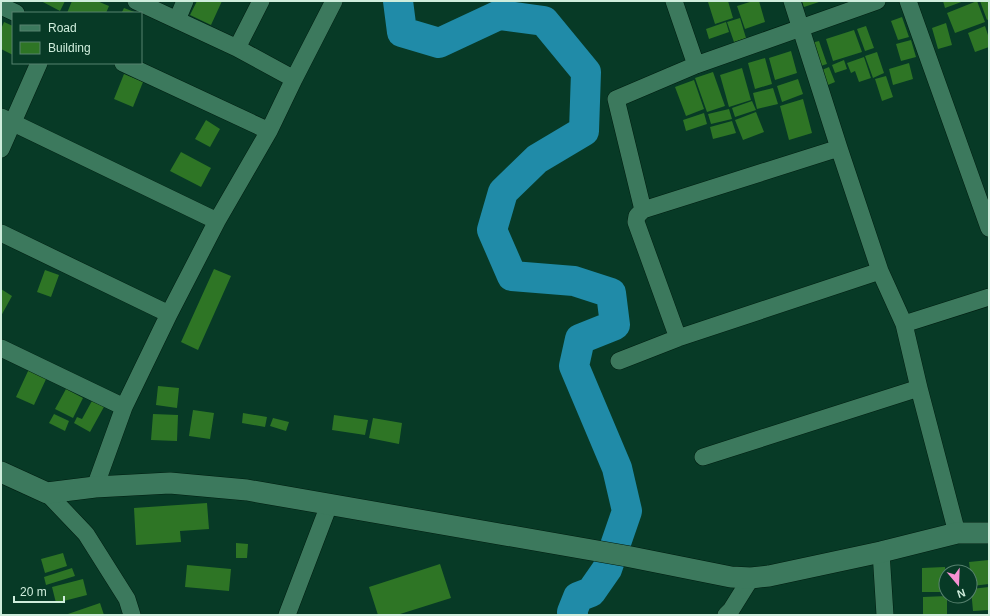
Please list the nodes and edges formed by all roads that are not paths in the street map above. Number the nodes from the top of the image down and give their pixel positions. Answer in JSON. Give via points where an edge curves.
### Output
{"nodes":[{"id":1,"x":136,"y":1,"type":"edge"},
{"id":2,"x":185,"y":1,"type":"edge"},
{"id":3,"x":261,"y":1,"type":"edge"},
{"id":4,"x":334,"y":1,"type":"edge"},
{"id":5,"x":674,"y":1,"type":"edge"},
{"id":6,"x":792,"y":1,"type":"edge"},
{"id":7,"x":877,"y":1,"type":"edge"},
{"id":8,"x":908,"y":1,"type":"edge"},
{"id":9,"x":1,"y":6,"type":"edge"},
{"id":10,"x":14,"y":12,"type":"edge"},
{"id":11,"x":177,"y":20,"type":"junction"},
{"id":12,"x":800,"y":28,"type":"junction"},
{"id":13,"x":237,"y":48,"type":"junction"},
{"id":14,"x":38,"y":64,"type":"edge"},
{"id":15,"x":125,"y":64,"type":"edge"},
{"id":16,"x":696,"y":65,"type":"junction"},
{"id":17,"x":294,"y":79,"type":"junction"},
{"id":18,"x":7,"y":120,"type":"edge"},
{"id":19,"x":269,"y":131,"type":"junction"},
{"id":20,"x":839,"y":148,"type":"junction"},
{"id":21,"x":1,"y":149,"type":"edge"},
{"id":22,"x":643,"y":210,"type":"junction"},
{"id":23,"x":217,"y":222,"type":"junction"},
{"id":24,"x":989,"y":228,"type":"edge"},
{"id":25,"x":1,"y":233,"type":"edge"},
{"id":26,"x":880,"y":270,"type":"junction"},
{"id":27,"x":989,"y":297,"type":"edge"},
{"id":28,"x":169,"y":314,"type":"junction"},
{"id":29,"x":904,"y":324,"type":"junction"},
{"id":30,"x":678,"y":338,"type":"junction"},
{"id":31,"x":1,"y":348,"type":"edge"},
{"id":32,"x":619,"y":361,"type":"dead end"},
{"id":33,"x":919,"y":388,"type":"junction"},
{"id":34,"x":124,"y":407,"type":"junction"},
{"id":35,"x":703,"y":457,"type":"dead end"},
{"id":36,"x":1,"y":472,"type":"edge"},
{"id":37,"x":96,"y":487,"type":"junction"},
{"id":38,"x":47,"y":492,"type":"junction"},
{"id":39,"x":329,"y":505,"type":"junction"},
{"id":40,"x":957,"y":533,"type":"junction"},
{"id":41,"x":989,"y":533,"type":"edge"},
{"id":42,"x":881,"y":552,"type":"junction"},
{"id":43,"x":751,"y":578,"type":"junction"},
{"id":44,"x":132,"y":615,"type":"edge"},
{"id":45,"x":287,"y":615,"type":"edge"},
{"id":46,"x":726,"y":615,"type":"edge"},
{"id":47,"x":885,"y":615,"type":"edge"}],
"edges":[{"from":1,"to":11,"type":"street"},
{"from":2,"to":11,"type":"street"},
{"from":3,"to":13,"type":"street"},
{"from":4,"to":17,"type":"street"},
{"from":5,"to":16,"type":"street"},
{"from":6,"to":12,"type":"street"},
{"from":7,"to":12,"type":"street"},
{"from":8,"to":24,"type":"street"},
{"from":9,"to":10,"type":"street"},
{"from":11,"to":13,"type":"street"},
{"from":12,"to":16,"type":"street"},
{"from":12,"to":20,"type":"street"},
{"from":13,"to":17,"type":"street"},
{"from":14,"to":18,"type":"street"},
{"from":15,"to":19,"type":"street"},
{"from":16,"to":22,"type":"street","via":[[616,99]]},
{"from":17,"to":19,"type":"street"},
{"from":18,"to":21,"type":"street"},
{"from":18,"to":23,"type":"street"},
{"from":19,"to":23,"type":"street"},
{"from":20,"to":22,"type":"street"},
{"from":20,"to":26,"type":"street"},
{"from":22,"to":30,"type":"street","via":[[636,222]]},
{"from":23,"to":28,"type":"street"},
{"from":25,"to":28,"type":"street"},
{"from":26,"to":29,"type":"street"},
{"from":26,"to":30,"type":"street"},
{"from":27,"to":29,"type":"street"},
{"from":28,"to":34,"type":"street"},
{"from":29,"to":33,"type":"street"},
{"from":30,"to":32,"type":"street"},
{"from":31,"to":34,"type":"street"},
{"from":33,"to":35,"type":"street"},
{"from":33,"to":40,"type":"street"},
{"from":34,"to":37,"type":"street"},
{"from":36,"to":38,"type":"street"},
{"from":37,"to":38,"type":"street"},
{"from":37,"to":39,"type":"street","via":[[170,483],[247,490]]},
{"from":38,"to":44,"type":"street","via":[[86,534],[126,599]]},
{"from":39,"to":43,"type":"street","via":[[626,556],[731,577]]},
{"from":39,"to":45,"type":"street"},
{"from":40,"to":41,"type":"street"},
{"from":40,"to":42,"type":"street"},
{"from":42,"to":43,"type":"street"},
{"from":42,"to":47,"type":"street"},
{"from":43,"to":46,"type":"street"}]}
